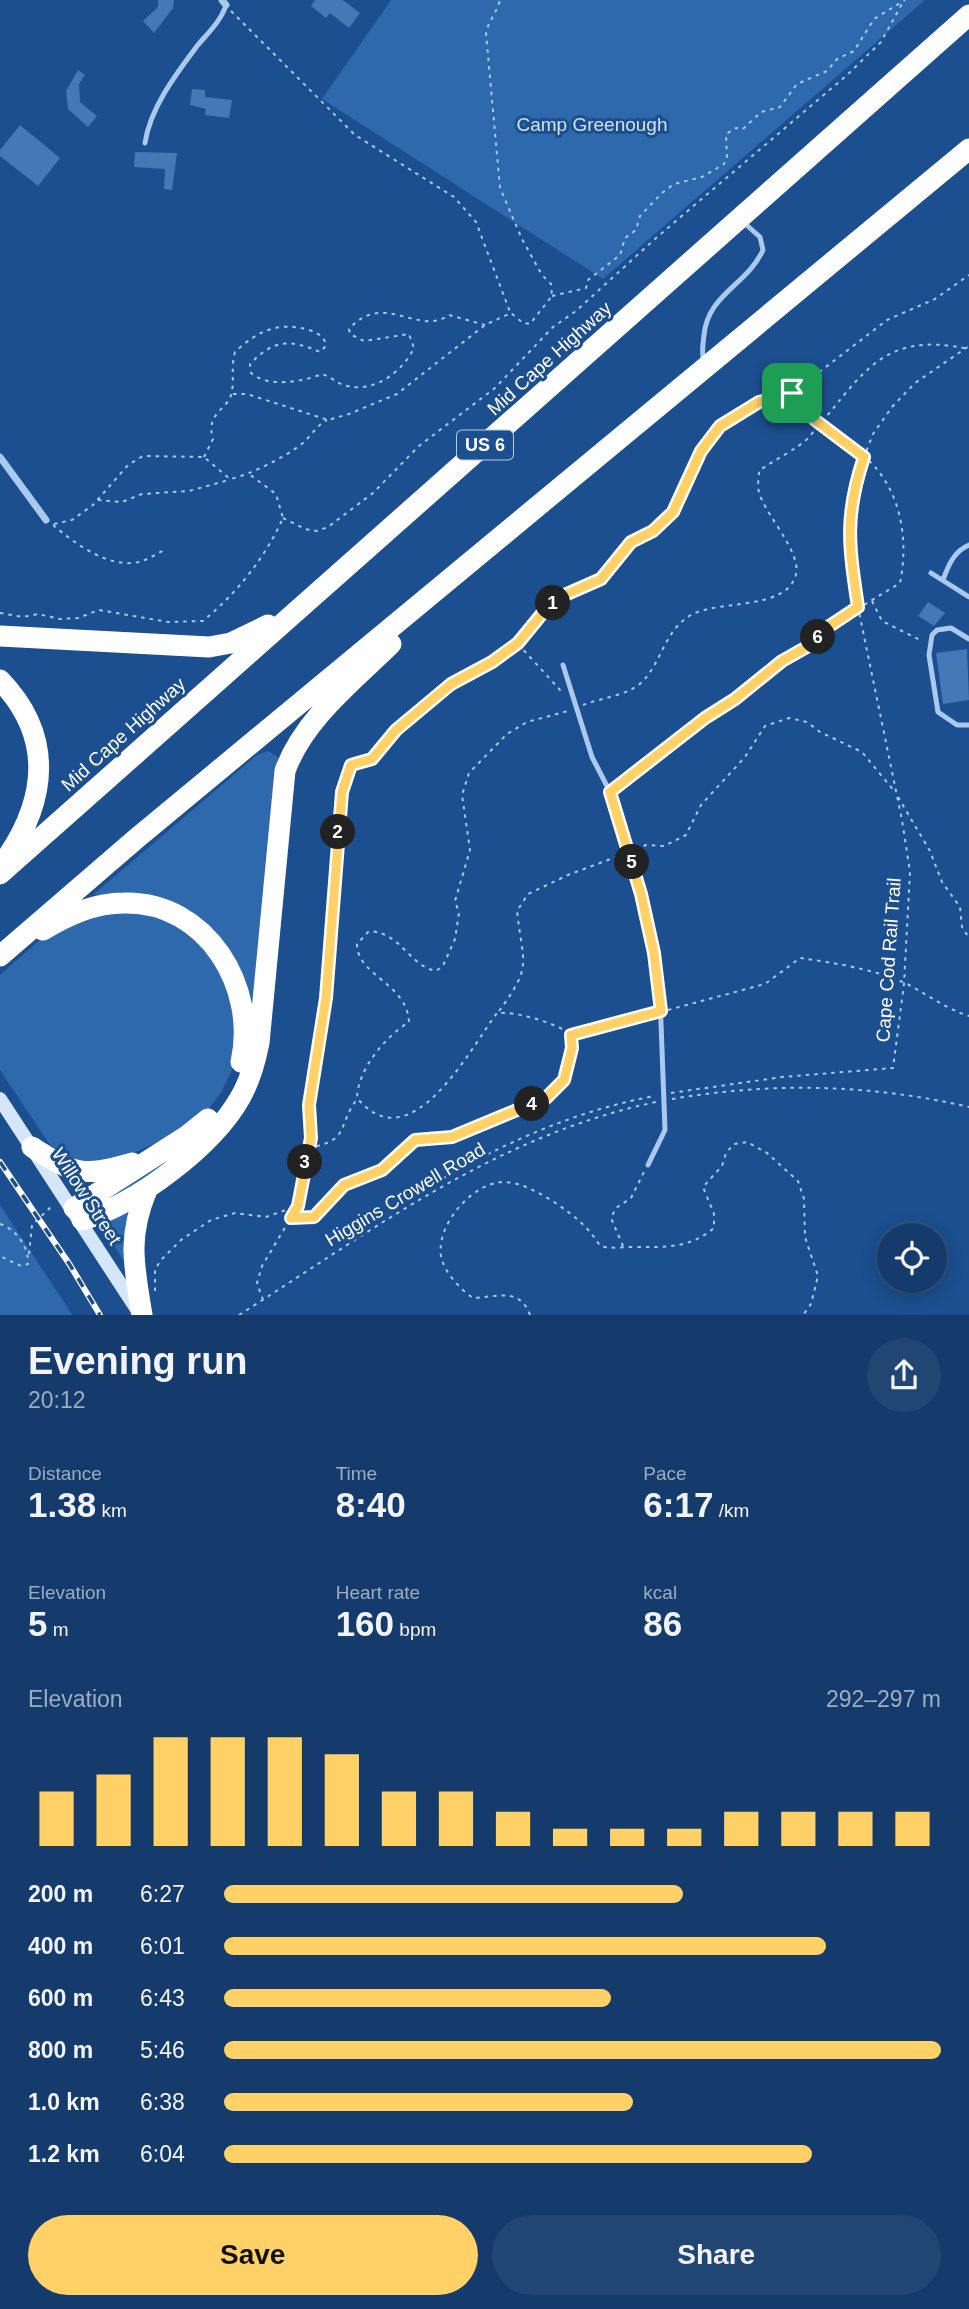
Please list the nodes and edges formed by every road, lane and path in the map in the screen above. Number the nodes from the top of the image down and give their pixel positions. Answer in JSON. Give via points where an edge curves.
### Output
{"nodes":[{"id":1,"x":500,"y":0,"type":"edge"},
{"id":2,"x":904,"y":1,"type":"edge"},
{"id":3,"x":224,"y":3,"type":"edge"},
{"id":4,"x":969,"y":15,"type":"edge"},
{"id":5,"x":145,"y":143,"type":"dead end"},
{"id":6,"x":969,"y":149,"type":"edge"},
{"id":7,"x":740,"y":220,"type":"junction"},
{"id":8,"x":969,"y":275,"type":"edge"},
{"id":9,"x":552,"y":296,"type":"junction"},
{"id":10,"x":511,"y":313,"type":"junction"},
{"id":11,"x":485,"y":324,"type":"junction"},
{"id":12,"x":968,"y":347,"type":"edge"},
{"id":13,"x":707,"y":368,"type":"junction"},
{"id":14,"x":792,"y":393,"type":"junction"},
{"id":15,"x":232,"y":394,"type":"junction"},
{"id":16,"x":328,"y":420,"type":"junction"},
{"id":17,"x":820,"y":424,"type":"junction"},
{"id":18,"x":0,"y":457,"type":"edge"},
{"id":19,"x":204,"y":457,"type":"junction"},
{"id":20,"x":864,"y":457,"type":"junction"},
{"id":21,"x":250,"y":474,"type":"junction"},
{"id":22,"x":230,"y":479,"type":"junction"},
{"id":23,"x":98,"y":500,"type":"junction"},
{"id":24,"x":283,"y":518,"type":"junction"},
{"id":25,"x":49,"y":522,"type":"junction"},
{"id":26,"x":508,"y":530,"type":"junction"},
{"id":27,"x":969,"y":545,"type":"edge"},
{"id":28,"x":165,"y":550,"type":"dead end"},
{"id":29,"x":931,"y":573,"type":"dead end"},
{"id":30,"x":943,"y":580,"type":"junction"},
{"id":31,"x":969,"y":597,"type":"edge"},
{"id":32,"x":871,"y":601,"type":"junction"},
{"id":33,"x":303,"y":604,"type":"junction"},
{"id":34,"x":858,"y":607,"type":"junction"},
{"id":35,"x":0,"y":612,"type":"edge"},
{"id":36,"x":0,"y":636,"type":"edge"},
{"id":37,"x":969,"y":639,"type":"edge"},
{"id":38,"x":518,"y":643,"type":"junction"},
{"id":39,"x":929,"y":645,"type":"junction"},
{"id":40,"x":562,"y":665,"type":"dead end"},
{"id":41,"x":0,"y":680,"type":"edge"},
{"id":42,"x":576,"y":706,"type":"junction"},
{"id":43,"x":969,"y":725,"type":"edge"},
{"id":44,"x":610,"y":792,"type":"junction"},
{"id":45,"x":896,"y":793,"type":"junction"},
{"id":46,"x":629,"y":853,"type":"junction"},
{"id":47,"x":0,"y":867,"type":"edge"},
{"id":48,"x":0,"y":874,"type":"edge"},
{"id":49,"x":969,"y":937,"type":"edge"},
{"id":50,"x":2,"y":954,"type":"edge"},
{"id":51,"x":904,"y":984,"type":"junction"},
{"id":52,"x":661,"y":1011,"type":"junction"},
{"id":53,"x":497,"y":1013,"type":"junction"},
{"id":54,"x":969,"y":1016,"type":"edge"},
{"id":55,"x":571,"y":1035,"type":"junction"},
{"id":56,"x":665,"y":1097,"type":"junction"},
{"id":57,"x":357,"y":1098,"type":"junction"},
{"id":58,"x":0,"y":1099,"type":"edge"},
{"id":59,"x":969,"y":1107,"type":"edge"},
{"id":60,"x":32,"y":1147,"type":"junction"},
{"id":61,"x":308,"y":1148,"type":"junction"},
{"id":62,"x":154,"y":1157,"type":"junction"},
{"id":63,"x":648,"y":1165,"type":"joint"},
{"id":64,"x":148,"y":1188,"type":"junction"},
{"id":65,"x":399,"y":1205,"type":"dead end"},
{"id":66,"x":298,"y":1206,"type":"junction"},
{"id":67,"x":73,"y":1208,"type":"junction"},
{"id":68,"x":291,"y":1218,"type":"junction"},
{"id":69,"x":0,"y":1224,"type":"edge"},
{"id":70,"x":623,"y":1247,"type":"junction"},
{"id":71,"x":29,"y":1255,"type":"junction"},
{"id":72,"x":0,"y":1256,"type":"edge"},
{"id":73,"x":155,"y":1294,"type":"dead end"},
{"id":74,"x":262,"y":1300,"type":"junction"},
{"id":75,"x":141,"y":1315,"type":"edge"},
{"id":76,"x":239,"y":1315,"type":"edge"},
{"id":77,"x":530,"y":1315,"type":"edge"},
{"id":78,"x":803,"y":1315,"type":"edge"}],
"edges":[{"from":1,"to":9,"type":"path","via":[[486,33],[500,188],[522,239],[551,284]]},
{"from":2,"to":9,"type":"path","via":[[874,19],[854,51],[837,59],[827,71],[797,84],[780,107],[761,112],[743,130],[736,128],[726,134],[724,164],[662,193],[625,238],[620,255],[588,280],[586,288]]},
{"from":2,"to":24,"type":"path","via":[[881,42],[846,76],[576,312],[553,327],[495,388],[419,446],[373,493],[317,531]]},
{"from":3,"to":5,"type":"lane","via":[[223,15],[153,112]]},
{"from":3,"to":10,"type":"path","via":[[355,135],[454,197],[476,222]]},
{"from":4,"to":7,"type":"highway","name":"Mid Cape Highway","number":"US 6"},
{"from":6,"to":13,"type":"highway"},
{"from":7,"to":13,"type":"lane","via":[[760,237],[762,250],[708,313],[701,353]]},
{"from":7,"to":33,"type":"highway","name":"Mid Cape Highway","number":"US 6"},
{"from":8,"to":14,"type":"path","via":[[935,299],[887,320]]},
{"from":9,"to":10,"type":"path","via":[[530,324]]},
{"from":10,"to":11,"type":"path"},
{"from":11,"to":15,"type":"path","via":[[449,315],[439,323],[391,312],[363,317],[349,329],[356,338],[409,334],[414,348],[394,375],[356,387],[322,374],[304,382],[258,379],[250,364],[263,351],[284,343],[300,342],[320,352],[326,346],[318,333],[298,326],[264,330],[234,352]]},
{"from":11,"to":16,"type":"path","via":[[397,394]]},
{"from":12,"to":17,"type":"path","via":[[907,346],[884,354]]},
{"from":12,"to":20,"type":"path","name":"Cape Cod Rail Trail","via":[[915,383],[892,407]]},
{"from":13,"to":26,"type":"highway"},
{"from":14,"to":17,"type":"path"},
{"from":14,"to":38,"type":"path","via":[[759,402],[720,426],[701,451],[673,512],[653,531],[631,542],[601,579],[560,597]]},
{"from":15,"to":16,"type":"path","via":[[247,394]]},
{"from":15,"to":19,"type":"path","via":[[216,413],[210,428],[214,439]]},
{"from":16,"to":21,"type":"path","via":[[301,444]]},
{"from":17,"to":20,"type":"path"},
{"from":17,"to":42,"type":"path","via":[[806,441],[759,471],[758,492],[792,553],[797,572],[791,586],[780,596],[690,615],[672,632],[641,683]]},
{"from":18,"to":25,"type":"street"},
{"from":19,"to":22,"type":"path"},
{"from":19,"to":23,"type":"path","via":[[143,456],[128,465]]},
{"from":20,"to":32,"type":"path","via":[[896,502],[905,558],[900,583]]},
{"from":20,"to":34,"type":"path","name":"Cape Cod Rail Trail","via":[[848,517]]},
{"from":21,"to":22,"type":"path"},
{"from":21,"to":24,"type":"path","via":[[276,494]]},
{"from":22,"to":23,"type":"path","via":[[189,491],[142,494],[122,502]]},
{"from":23,"to":25,"type":"path","via":[[72,520]]},
{"from":24,"to":35,"type":"path","via":[[247,577],[203,621],[168,622],[99,610],[60,619]]},
{"from":25,"to":28,"type":"path","via":[[82,550],[125,562],[139,562]]},
{"from":26,"to":50,"type":"highway"},
{"from":26,"to":64,"type":"highway","via":[[363,671],[296,746],[282,785],[261,1029],[253,1071],[222,1123]]},
{"from":27,"to":30,"type":"lane","via":[[949,563]]},
{"from":29,"to":30,"type":"lane"},
{"from":30,"to":31,"type":"lane"},
{"from":32,"to":34,"type":"path"},
{"from":32,"to":39,"type":"path","via":[[882,621]]},
{"from":33,"to":36,"type":"highway","via":[[242,638],[209,647]]},
{"from":33,"to":48,"type":"highway","name":"Mid Cape Highway","number":"US 6"},
{"from":34,"to":44,"type":"path"},
{"from":34,"to":45,"type":"path","name":"Cape Cod Rail Trail"},
{"from":37,"to":39,"type":"lane","via":[[944,628],[932,635]]},
{"from":38,"to":42,"type":"path"},
{"from":38,"to":61,"type":"path","via":[[451,684],[396,730],[372,759],[351,765],[344,776]]},
{"from":39,"to":43,"type":"lane","via":[[938,712],[957,725]]},
{"from":40,"to":42,"type":"lane"},
{"from":41,"to":47,"type":"highway","via":[[29,723],[39,776],[27,824]]},
{"from":42,"to":44,"type":"lane","via":[[592,757]]},
{"from":42,"to":57,"type":"path","via":[[527,722],[508,734],[469,773],[462,795],[470,850],[455,901],[459,913],[455,939],[443,966],[436,971],[427,969],[392,936],[377,931],[369,931],[357,944],[365,964],[408,1007],[409,1022],[382,1045],[358,1084]]},
{"from":44,"to":46,"type":"lane"},
{"from":45,"to":46,"type":"path","via":[[862,752],[807,722],[789,718],[765,726],[701,804],[686,835],[664,846],[646,845]]},
{"from":45,"to":49,"type":"path","via":[[960,907],[962,927]]},
{"from":45,"to":51,"type":"path","name":"Cape Cod Rail Trail","via":[[909,872]]},
{"from":46,"to":52,"type":"lane","via":[[654,953]]},
{"from":46,"to":53,"type":"path","via":[[528,894],[517,911],[523,976]]},
{"from":50,"to":62,"type":"highway","via":[[73,914],[126,903],[152,906],[179,917],[221,953],[243,1006],[241,1064],[230,1091],[206,1121]]},
{"from":51,"to":52,"type":"path","via":[[855,968],[800,958],[765,984]]},
{"from":51,"to":54,"type":"path"},
{"from":51,"to":56,"type":"path","name":"Cape Cod Rail Trail","via":[[893,1068],[768,1079]]},
{"from":52,"to":55,"type":"path"},
{"from":52,"to":56,"type":"lane"},
{"from":53,"to":55,"type":"path","via":[[508,1011],[552,1022]]},
{"from":53,"to":57,"type":"path","via":[[471,1056],[428,1102],[396,1118],[382,1119],[368,1112]]},
{"from":55,"to":68,"type":"path","via":[[564,1080],[546,1098],[452,1137],[415,1140],[382,1170],[344,1185],[314,1217]]},
{"from":56,"to":59,"type":"path","name":"Higgins Crowell Road","via":[[814,1086],[896,1092]]},
{"from":56,"to":63,"type":"lane","via":[[665,1130]]},
{"from":56,"to":65,"type":"path","name":"Cape Cod Rail Trail","via":[[596,1111],[492,1150]]},
{"from":56,"to":74,"type":"path","name":"Higgins Crowell Road","via":[[576,1124],[492,1157]]},
{"from":57,"to":61,"type":"path","via":[[337,1138]]},
{"from":58,"to":60,"type":"main road","name":"Willow Street"},
{"from":60,"to":62,"type":"highway","via":[[64,1167],[84,1172]]},
{"from":60,"to":67,"type":"main road","name":"Willow Street"},
{"from":61,"to":66,"type":"path"},
{"from":62,"to":67,"type":"highway"},
{"from":63,"to":70,"type":"path","via":[[631,1198],[616,1208],[611,1218]]},
{"from":64,"to":67,"type":"highway","via":[[118,1208]]},
{"from":64,"to":75,"type":"highway","via":[[133,1232]]},
{"from":66,"to":68,"type":"path"},
{"from":66,"to":73,"type":"path","via":[[266,1217],[235,1213],[211,1220],[162,1259],[155,1269]]},
{"from":67,"to":71,"type":"path","via":[[37,1217]]},
{"from":67,"to":75,"type":"main road","name":"Willow Street"},
{"from":68,"to":74,"type":"path","via":[[262,1266],[257,1283]]},
{"from":69,"to":71,"type":"path","via":[[15,1232]]},
{"from":70,"to":77,"type":"path","via":[[600,1246],[582,1221],[520,1184],[488,1184],[477,1191],[446,1228],[443,1265],[472,1298],[517,1296]]},
{"from":70,"to":78,"type":"path","via":[[684,1245],[714,1228],[714,1214],[703,1187],[734,1144],[747,1142],[798,1181],[804,1199],[805,1237],[818,1276],[811,1304]]},
{"from":71,"to":72,"type":"path","via":[[25,1267]]},
{"from":74,"to":76,"type":"path","name":"Higgins Crowell Road"}]}
